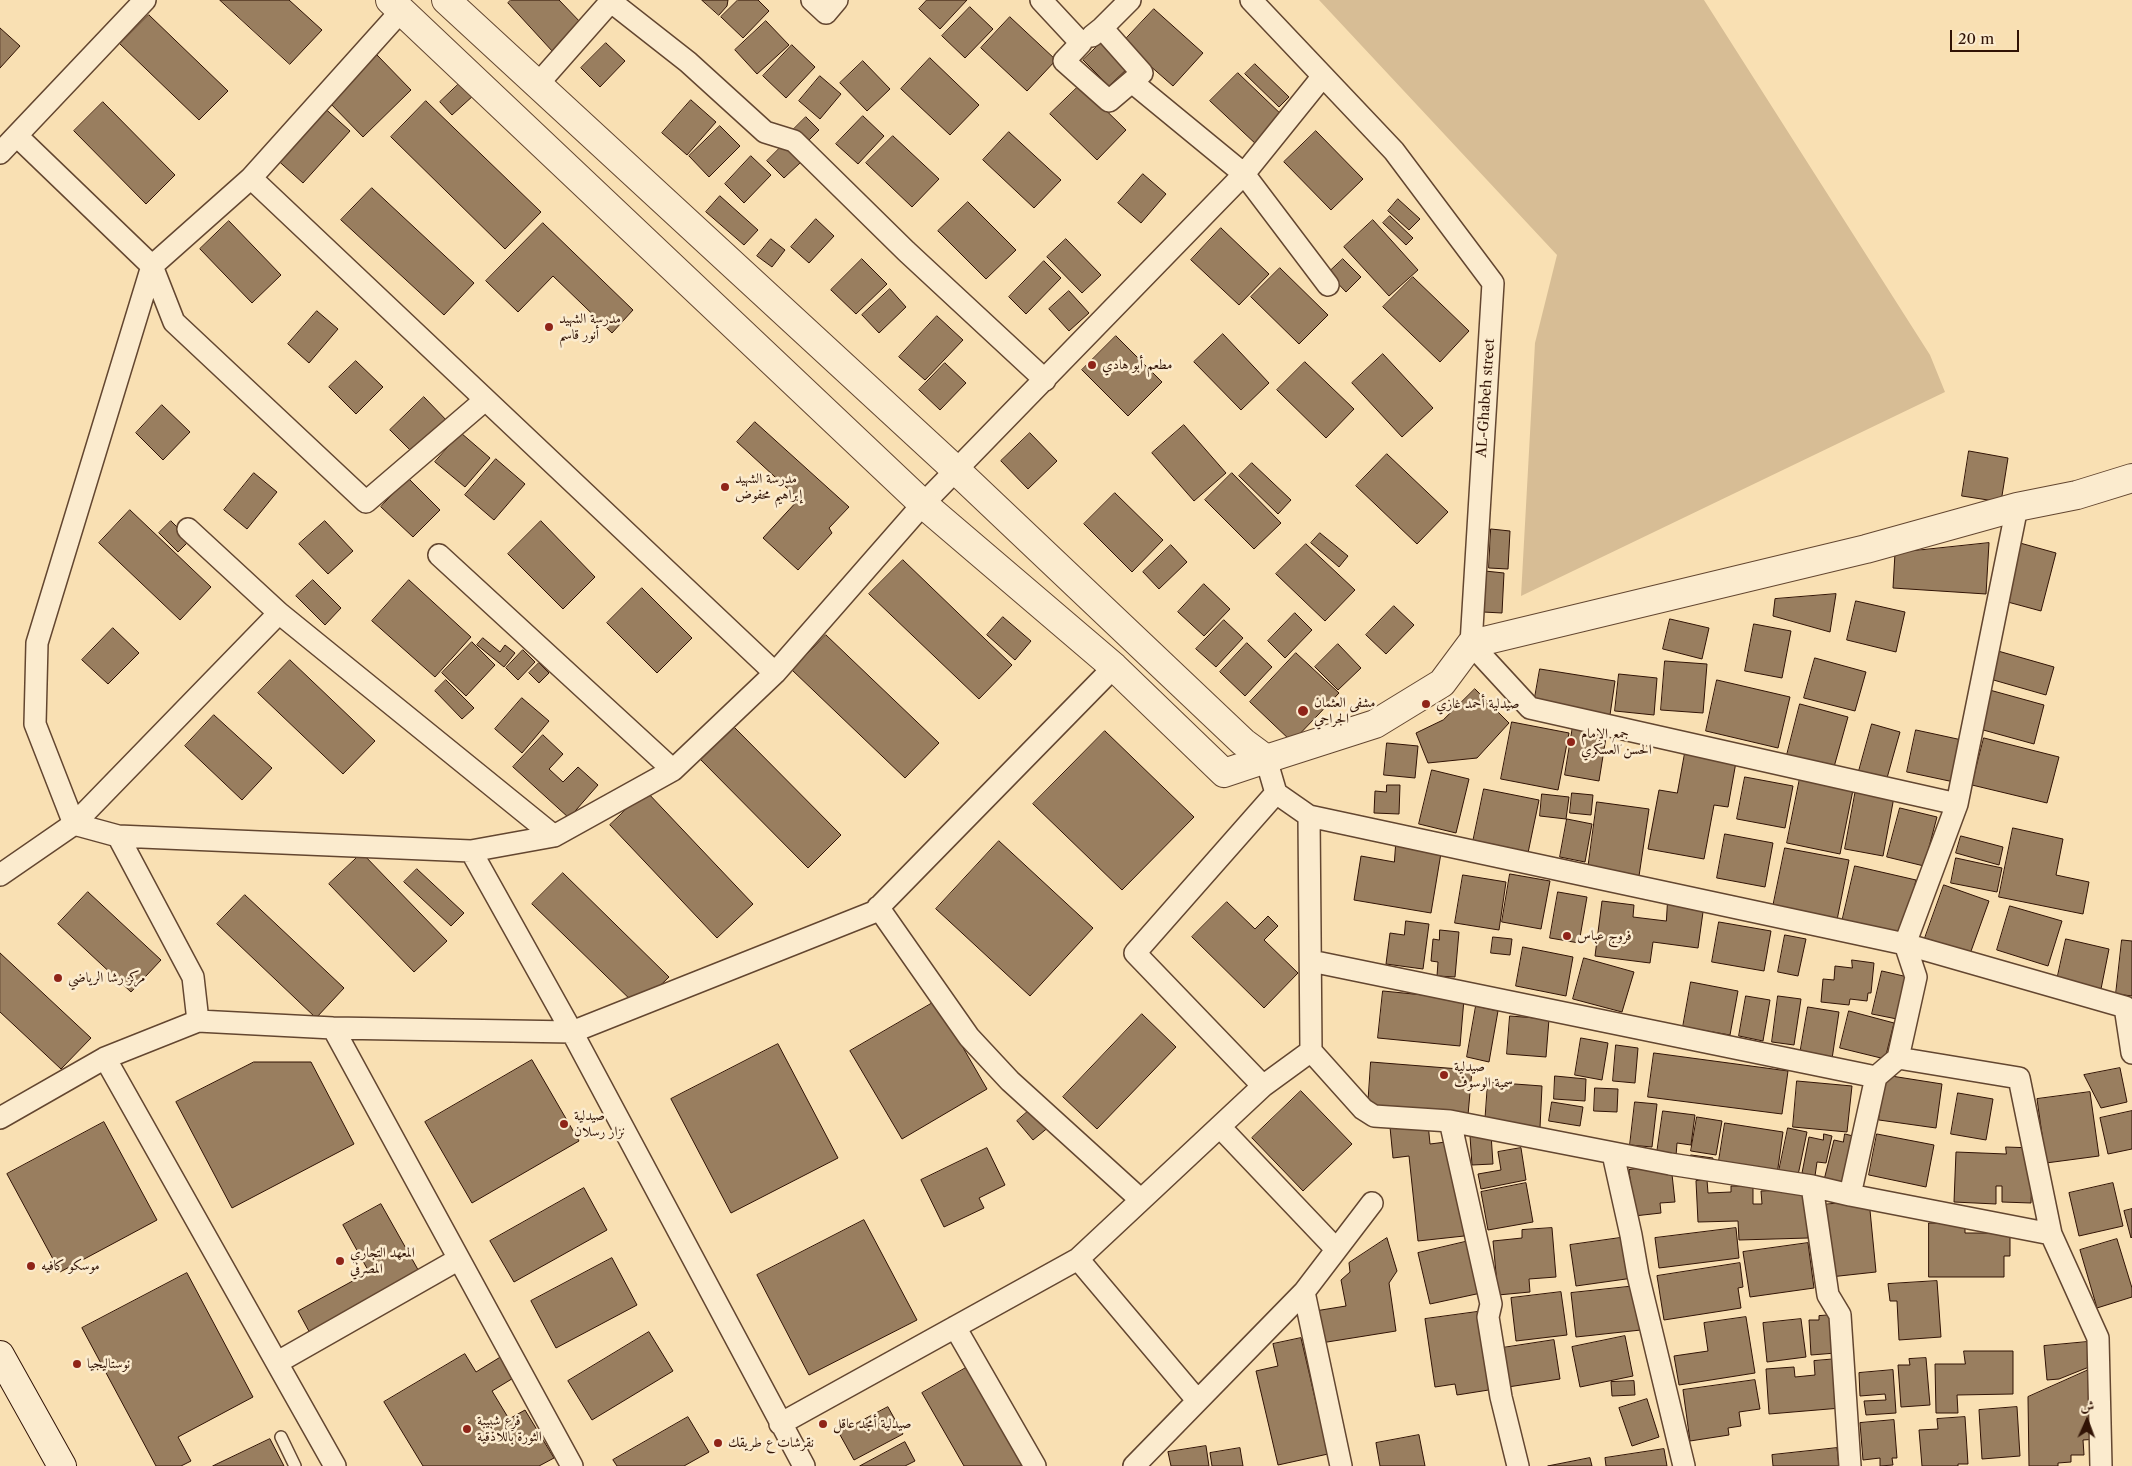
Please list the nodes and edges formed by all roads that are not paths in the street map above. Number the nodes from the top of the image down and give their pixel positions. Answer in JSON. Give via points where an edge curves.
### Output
{"nodes":[{"id":1,"x":145,"y":0,"type":"edge"},
{"id":2,"x":446,"y":0,"type":"edge"},
{"id":3,"x":812,"y":0,"type":"edge"},
{"id":4,"x":837,"y":0,"type":"edge"},
{"id":5,"x":1042,"y":0,"type":"edge"},
{"id":6,"x":1130,"y":0,"type":"edge"},
{"id":7,"x":1251,"y":0,"type":"edge"},
{"id":8,"x":611,"y":1,"type":"edge"},
{"id":9,"x":395,"y":5,"type":"edge"},
{"id":10,"x":1102,"y":28,"type":"junction"},
{"id":11,"x":1081,"y":44,"type":"junction"},
{"id":12,"x":1323,"y":76,"type":"junction"},
{"id":13,"x":1132,"y":82,"type":"junction"},
{"id":14,"x":537,"y":85,"type":"junction"},
{"id":15,"x":17,"y":136,"type":"junction"},
{"id":16,"x":0,"y":153,"type":"edge"},
{"id":17,"x":1244,"y":174,"type":"junction"},
{"id":18,"x":251,"y":178,"type":"junction"},
{"id":19,"x":152,"y":266,"type":"junction"},
{"id":20,"x":1328,"y":284,"type":"dead end"},
{"id":21,"x":1045,"y":380,"type":"junction"},
{"id":22,"x":485,"y":400,"type":"junction"},
{"id":23,"x":957,"y":470,"type":"junction"},
{"id":24,"x":2132,"y":478,"type":"edge"},
{"id":25,"x":923,"y":504,"type":"junction"},
{"id":26,"x":2017,"y":507,"type":"junction"},
{"id":27,"x":188,"y":529,"type":"dead end"},
{"id":28,"x":439,"y":555,"type":"dead end"},
{"id":29,"x":279,"y":613,"type":"junction"},
{"id":30,"x":1471,"y":644,"type":"junction"},
{"id":31,"x":1114,"y":666,"type":"junction"},
{"id":32,"x":775,"y":673,"type":"junction"},
{"id":33,"x":1266,"y":759,"type":"junction"},
{"id":34,"x":673,"y":770,"type":"junction"},
{"id":35,"x":1276,"y":793,"type":"junction"},
{"id":36,"x":1958,"y":804,"type":"junction"},
{"id":37,"x":1309,"y":816,"type":"junction"},
{"id":38,"x":74,"y":824,"type":"junction"},
{"id":39,"x":118,"y":836,"type":"junction"},
{"id":40,"x":554,"y":836,"type":"junction"},
{"id":41,"x":470,"y":851,"type":"junction"},
{"id":42,"x":0,"y":875,"type":"edge"},
{"id":43,"x":878,"y":907,"type":"junction"},
{"id":44,"x":1905,"y":944,"type":"junction"},
{"id":45,"x":1311,"y":961,"type":"junction"},
{"id":46,"x":198,"y":1021,"type":"junction"},
{"id":47,"x":334,"y":1028,"type":"junction"},
{"id":48,"x":572,"y":1032,"type":"junction"},
{"id":49,"x":1312,"y":1051,"type":"junction"},
{"id":50,"x":2132,"y":1053,"type":"edge"},
{"id":51,"x":105,"y":1058,"type":"junction"},
{"id":52,"x":1898,"y":1058,"type":"junction"},
{"id":53,"x":1876,"y":1077,"type":"junction"},
{"id":54,"x":1263,"y":1086,"type":"junction"},
{"id":55,"x":0,"y":1118,"type":"edge"},
{"id":56,"x":1450,"y":1121,"type":"junction"},
{"id":57,"x":1220,"y":1127,"type":"junction"},
{"id":58,"x":1613,"y":1154,"type":"junction"},
{"id":59,"x":1812,"y":1186,"type":"junction"},
{"id":60,"x":1850,"y":1196,"type":"junction"},
{"id":61,"x":1141,"y":1200,"type":"junction"},
{"id":62,"x":1372,"y":1203,"type":"dead end"},
{"id":63,"x":2051,"y":1234,"type":"junction"},
{"id":64,"x":1336,"y":1249,"type":"junction"},
{"id":65,"x":459,"y":1259,"type":"junction"},
{"id":66,"x":1078,"y":1259,"type":"junction"},
{"id":67,"x":1304,"y":1292,"type":"junction"},
{"id":68,"x":955,"y":1327,"type":"junction"},
{"id":69,"x":0,"y":1355,"type":"edge"},
{"id":70,"x":278,"y":1362,"type":"junction"},
{"id":71,"x":1197,"y":1400,"type":"junction"},
{"id":72,"x":780,"y":1424,"type":"junction"},
{"id":73,"x":281,"y":1437,"type":"dead end"},
{"id":74,"x":62,"y":1466,"type":"edge"},
{"id":75,"x":295,"y":1466,"type":"edge"},
{"id":76,"x":335,"y":1466,"type":"edge"},
{"id":77,"x":572,"y":1466,"type":"edge"},
{"id":78,"x":804,"y":1466,"type":"edge"},
{"id":79,"x":1035,"y":1466,"type":"edge"},
{"id":80,"x":1134,"y":1466,"type":"edge"},
{"id":81,"x":1341,"y":1466,"type":"edge"},
{"id":82,"x":1518,"y":1466,"type":"edge"},
{"id":83,"x":1684,"y":1466,"type":"edge"},
{"id":84,"x":1850,"y":1466,"type":"edge"},
{"id":85,"x":2101,"y":1466,"type":"edge"}],
"edges":[{"from":1,"to":15,"type":"street"},
{"from":2,"to":14,"type":"street"},
{"from":3,"to":4,"type":"street","via":[[826,12]]},
{"from":5,"to":11,"type":"street"},
{"from":6,"to":10,"type":"street"},
{"from":7,"to":12,"type":"street","name":"AL-Ghabeh street"},
{"from":8,"to":14,"type":"street"},
{"from":8,"to":21,"type":"street","via":[[688,62],[765,132],[794,142]]},
{"from":9,"to":18,"type":"street"},
{"from":9,"to":25,"type":"street"},
{"from":10,"to":11,"type":"street"},
{"from":10,"to":13,"type":"street","via":[[1142,73]]},
{"from":11,"to":13,"type":"street","via":[[1064,61],[1109,101]]},
{"from":12,"to":17,"type":"street"},
{"from":12,"to":30,"type":"street","name":"AL-Ghabeh street","via":[[1394,151],[1493,284]]},
{"from":13,"to":17,"type":"street"},
{"from":14,"to":23,"type":"street"},
{"from":15,"to":16,"type":"street"},
{"from":15,"to":19,"type":"street"},
{"from":17,"to":20,"type":"street"},
{"from":17,"to":21,"type":"street"},
{"from":18,"to":19,"type":"street"},
{"from":18,"to":22,"type":"street"},
{"from":19,"to":22,"type":"street","via":[[174,322],[366,502]]},
{"from":19,"to":38,"type":"street","via":[[37,643],[35,724]]},
{"from":21,"to":23,"type":"street"},
{"from":22,"to":32,"type":"street"},
{"from":23,"to":25,"type":"street"},
{"from":23,"to":33,"type":"street","via":[[1243,742]]},
{"from":24,"to":26,"type":"street","via":[[2077,495]]},
{"from":25,"to":31,"type":"street"},
{"from":25,"to":32,"type":"street"},
{"from":26,"to":30,"type":"street","via":[[1866,549]]},
{"from":26,"to":36,"type":"street"},
{"from":27,"to":29,"type":"street"},
{"from":28,"to":34,"type":"street"},
{"from":29,"to":38,"type":"street"},
{"from":29,"to":40,"type":"street"},
{"from":30,"to":33,"type":"street","via":[[1442,683],[1375,724]]},
{"from":30,"to":36,"type":"street","via":[[1530,708]]},
{"from":31,"to":33,"type":"street","via":[[1224,773]]},
{"from":31,"to":43,"type":"street"},
{"from":32,"to":34,"type":"street"},
{"from":33,"to":35,"type":"street"},
{"from":34,"to":40,"type":"street"},
{"from":35,"to":37,"type":"street"},
{"from":35,"to":54,"type":"street","via":[[1134,952]]},
{"from":36,"to":44,"type":"street"},
{"from":37,"to":44,"type":"street"},
{"from":37,"to":45,"type":"street"},
{"from":38,"to":39,"type":"street"},
{"from":38,"to":42,"type":"street"},
{"from":39,"to":41,"type":"street"},
{"from":39,"to":46,"type":"street","via":[[194,978]]},
{"from":40,"to":41,"type":"street"},
{"from":41,"to":48,"type":"street"},
{"from":43,"to":48,"type":"street","via":[[874,912]]},
{"from":43,"to":61,"type":"street","via":[[969,1037],[1010,1081]]},
{"from":44,"to":50,"type":"street","via":[[2125,1007]]},
{"from":44,"to":52,"type":"street","via":[[1916,977]]},
{"from":45,"to":49,"type":"street"},
{"from":45,"to":53,"type":"street"},
{"from":46,"to":47,"type":"street"},
{"from":46,"to":51,"type":"street"},
{"from":47,"to":48,"type":"street"},
{"from":47,"to":65,"type":"street"},
{"from":48,"to":72,"type":"street"},
{"from":49,"to":54,"type":"street"},
{"from":49,"to":56,"type":"street","via":[[1363,1109],[1374,1116]]},
{"from":51,"to":55,"type":"street"},
{"from":51,"to":70,"type":"street"},
{"from":52,"to":53,"type":"street"},
{"from":52,"to":63,"type":"street","via":[[2019,1078]]},
{"from":53,"to":60,"type":"street"},
{"from":54,"to":57,"type":"street"},
{"from":56,"to":58,"type":"street"},
{"from":56,"to":82,"type":"street","via":[[1491,1304],[1488,1318]]},
{"from":57,"to":61,"type":"street"},
{"from":57,"to":64,"type":"street"},
{"from":58,"to":59,"type":"street"},
{"from":58,"to":83,"type":"street"},
{"from":59,"to":60,"type":"street"},
{"from":59,"to":84,"type":"street","via":[[1828,1295],[1840,1315]]},
{"from":60,"to":63,"type":"street"},
{"from":61,"to":66,"type":"street"},
{"from":62,"to":64,"type":"street"},
{"from":63,"to":85,"type":"street","via":[[2098,1338]]},
{"from":64,"to":67,"type":"street"},
{"from":65,"to":70,"type":"street"},
{"from":65,"to":77,"type":"street"},
{"from":66,"to":68,"type":"street"},
{"from":66,"to":71,"type":"street"},
{"from":67,"to":71,"type":"street"},
{"from":67,"to":81,"type":"street"},
{"from":68,"to":72,"type":"street"},
{"from":68,"to":79,"type":"street"},
{"from":69,"to":74,"type":"street"},
{"from":70,"to":76,"type":"street"},
{"from":71,"to":80,"type":"street"},
{"from":72,"to":78,"type":"street"},
{"from":73,"to":75,"type":"lane"}]}
